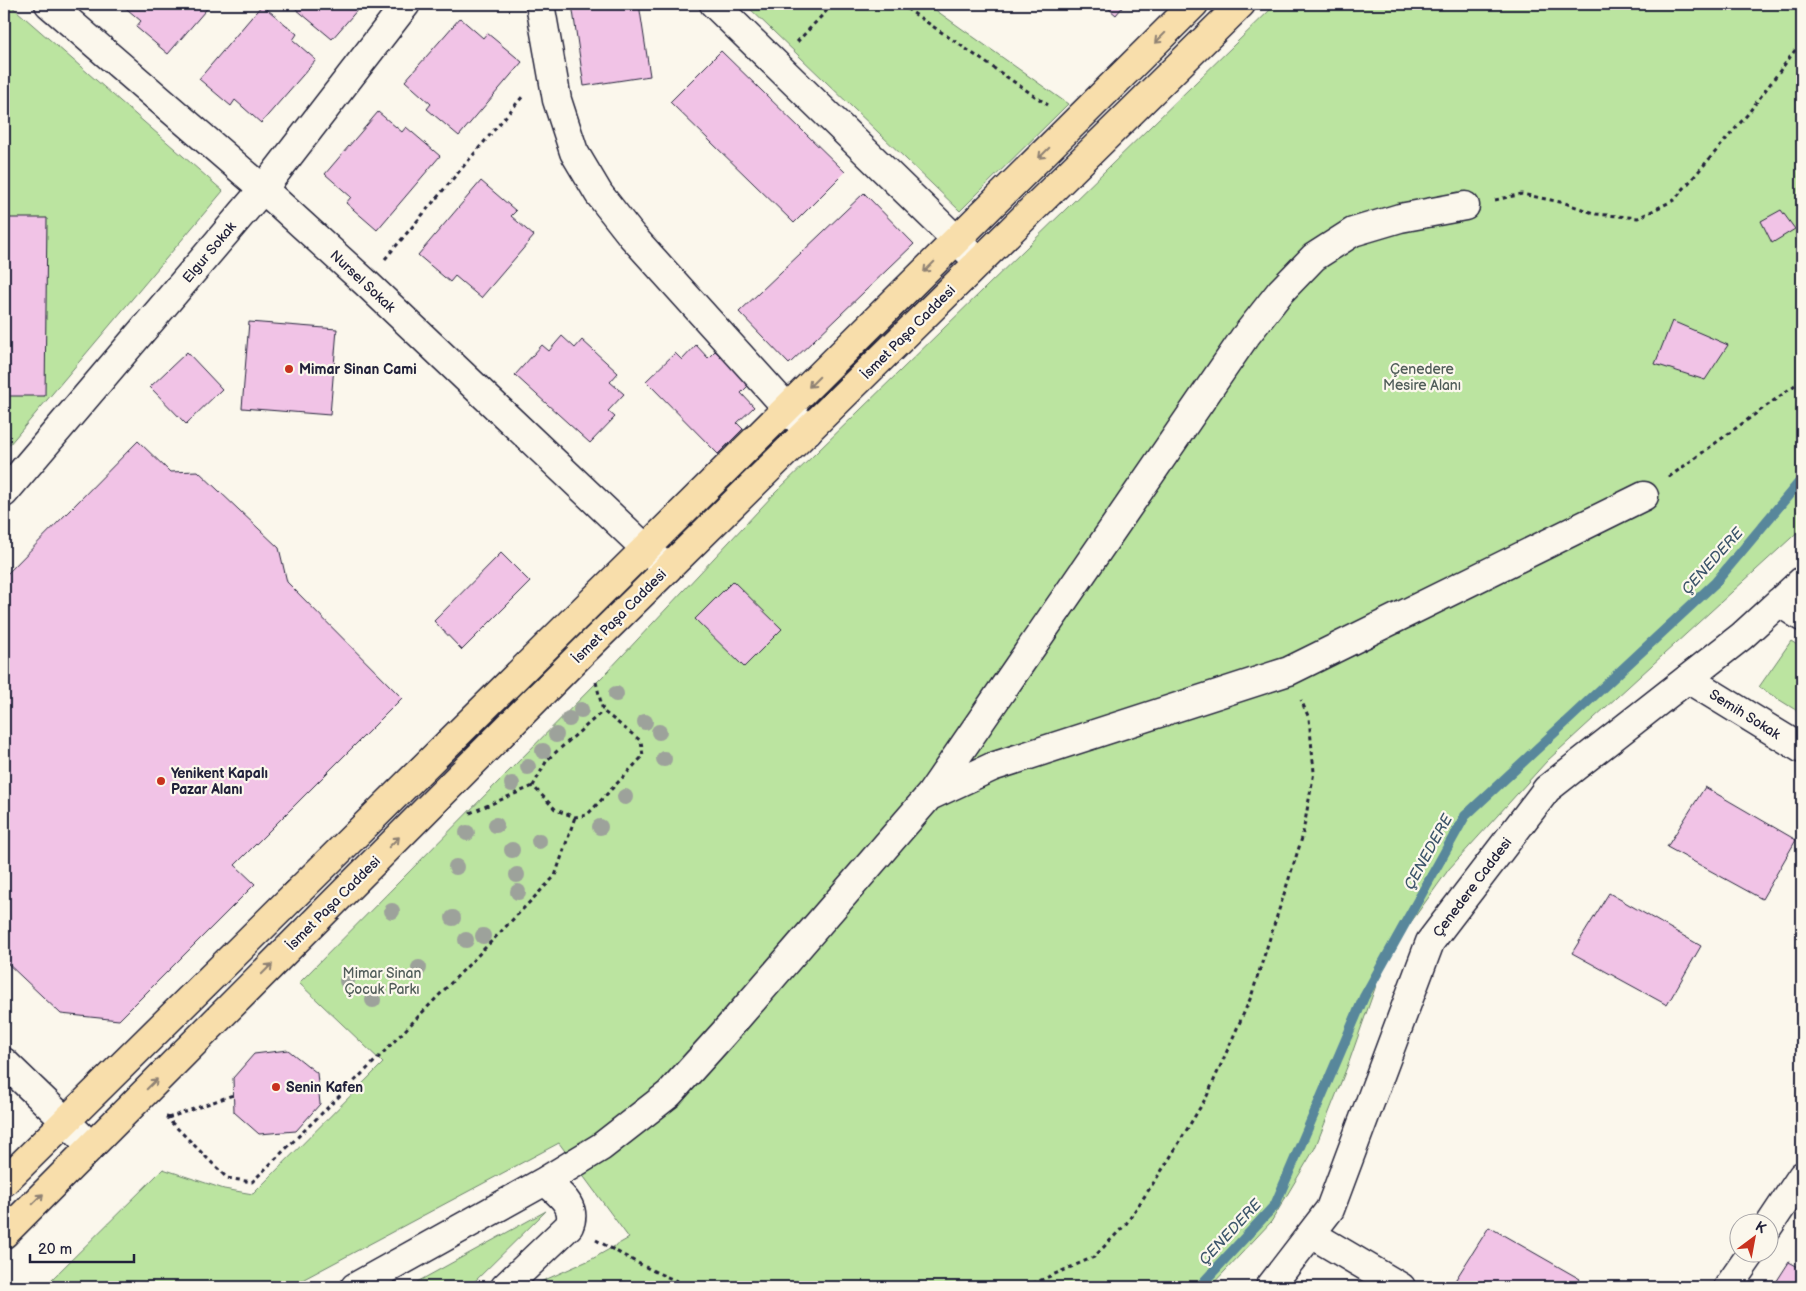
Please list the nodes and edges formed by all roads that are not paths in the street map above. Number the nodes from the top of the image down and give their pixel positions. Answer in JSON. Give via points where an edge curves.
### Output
{"nodes":[{"id":1,"x":49,"y":4,"type":"edge"},
{"id":2,"x":406,"y":4,"type":"edge"},
{"id":3,"x":540,"y":4,"type":"edge"},
{"id":4,"x":714,"y":4,"type":"edge"},
{"id":5,"x":1194,"y":4,"type":"edge"},
{"id":6,"x":1241,"y":4,"type":"edge"},
{"id":7,"x":263,"y":189,"type":"junction"},
{"id":8,"x":1465,"y":206,"type":"road end"},
{"id":9,"x":956,"y":240,"type":"junction"},
{"id":10,"x":979,"y":262,"type":"junction"},
{"id":11,"x":787,"y":408,"type":"junction"},
{"id":12,"x":808,"y":431,"type":"junction"},
{"id":13,"x":4,"y":493,"type":"edge"},
{"id":14,"x":1644,"y":496,"type":"road end"},
{"id":15,"x":646,"y":548,"type":"junction"},
{"id":16,"x":667,"y":568,"type":"junction"},
{"id":17,"x":1802,"y":581,"type":"edge"},
{"id":18,"x":1779,"y":602,"type":"junction"},
{"id":19,"x":1802,"y":617,"type":"edge"},
{"id":20,"x":1688,"y":678,"type":"junction"},
{"id":21,"x":1802,"y":749,"type":"edge"},
{"id":22,"x":930,"y":795,"type":"junction"},
{"id":23,"x":4,"y":1062,"type":"edge"},
{"id":24,"x":65,"y":1121,"type":"junction"},
{"id":25,"x":91,"y":1146,"type":"junction"},
{"id":26,"x":1802,"y":1176,"type":"edge"},
{"id":27,"x":545,"y":1181,"type":"junction"},
{"id":28,"x":4,"y":1182,"type":"edge"},
{"id":29,"x":1777,"y":1214,"type":"edge"},
{"id":30,"x":4,"y":1234,"type":"edge"},
{"id":31,"x":1311,"y":1234,"type":"junction"},
{"id":32,"x":1744,"y":1264,"type":"edge"},
{"id":33,"x":355,"y":1287,"type":"edge"},
{"id":34,"x":505,"y":1287,"type":"edge"},
{"id":35,"x":1270,"y":1287,"type":"edge"},
{"id":36,"x":1402,"y":1287,"type":"edge"},
{"id":37,"x":1728,"y":1287,"type":"edge"}],
"edges":[{"from":1,"to":7,"type":"street","name":"Nursel Sokak"},
{"from":2,"to":7,"type":"street","name":"Elgur Sokak"},
{"from":3,"to":11,"type":"street","via":[[557,100],[574,152],[599,194],[632,236]]},
{"from":4,"to":9,"type":"street"},
{"from":5,"to":9,"type":"main road","name":"İsmet Paşa Caddesi","one_way":true},
{"from":6,"to":10,"type":"main road","name":"İsmet Paşa Caddesi"},
{"from":7,"to":13,"type":"street","name":"Elgur Sokak"},
{"from":7,"to":15,"type":"street","name":"Nursel Sokak"},
{"from":8,"to":22,"type":"street","via":[[1400,218],[1353,232],[1314,257],[1281,291],[1244,338]]},
{"from":9,"to":10,"type":"street"},
{"from":9,"to":11,"type":"main road","name":"İsmet Paşa Caddesi","one_way":true},
{"from":10,"to":12,"type":"main road","name":"İsmet Paşa Caddesi"},
{"from":11,"to":12,"type":"street"},
{"from":11,"to":15,"type":"main road","name":"İsmet Paşa Caddesi"},
{"from":12,"to":16,"type":"main road","name":"İsmet Paşa Caddesi"},
{"from":14,"to":22,"type":"street","via":[[1289,672],[992,767]]},
{"from":15,"to":16,"type":"street","name":"Nursel Sokak"},
{"from":15,"to":24,"type":"main road","name":"İsmet Paşa Caddesi"},
{"from":25,"to":16,"type":"main road","name":"İsmet Paşa Caddesi","one_way":true},
{"from":17,"to":18,"type":"street","name":"Çenedere Caddesi"},
{"from":18,"to":19,"type":"street"},
{"from":18,"to":20,"type":"street","name":"Çenedere Caddesi"},
{"from":20,"to":21,"type":"street","name":"Semih Sokak"},
{"from":20,"to":31,"type":"street","name":"Çenedere Caddesi","via":[[1547,789],[1430,942],[1330,1209]]},
{"from":22,"to":27,"type":"street","via":[[669,1094],[600,1147]]},
{"from":23,"to":24,"type":"street"},
{"from":24,"to":25,"type":"street"},
{"from":24,"to":28,"type":"main road","name":"İsmet Paşa Caddesi"},
{"from":30,"to":25,"type":"main road","name":"İsmet Paşa Caddesi","one_way":true},
{"from":26,"to":29,"type":"street"},
{"from":27,"to":33,"type":"street"},
{"from":27,"to":34,"type":"street","via":[[570,1206],[572,1221]]},
{"from":31,"to":35,"type":"street","name":"Çenedere Caddesi"},
{"from":31,"to":36,"type":"street"},
{"from":32,"to":37,"type":"street"}]}
